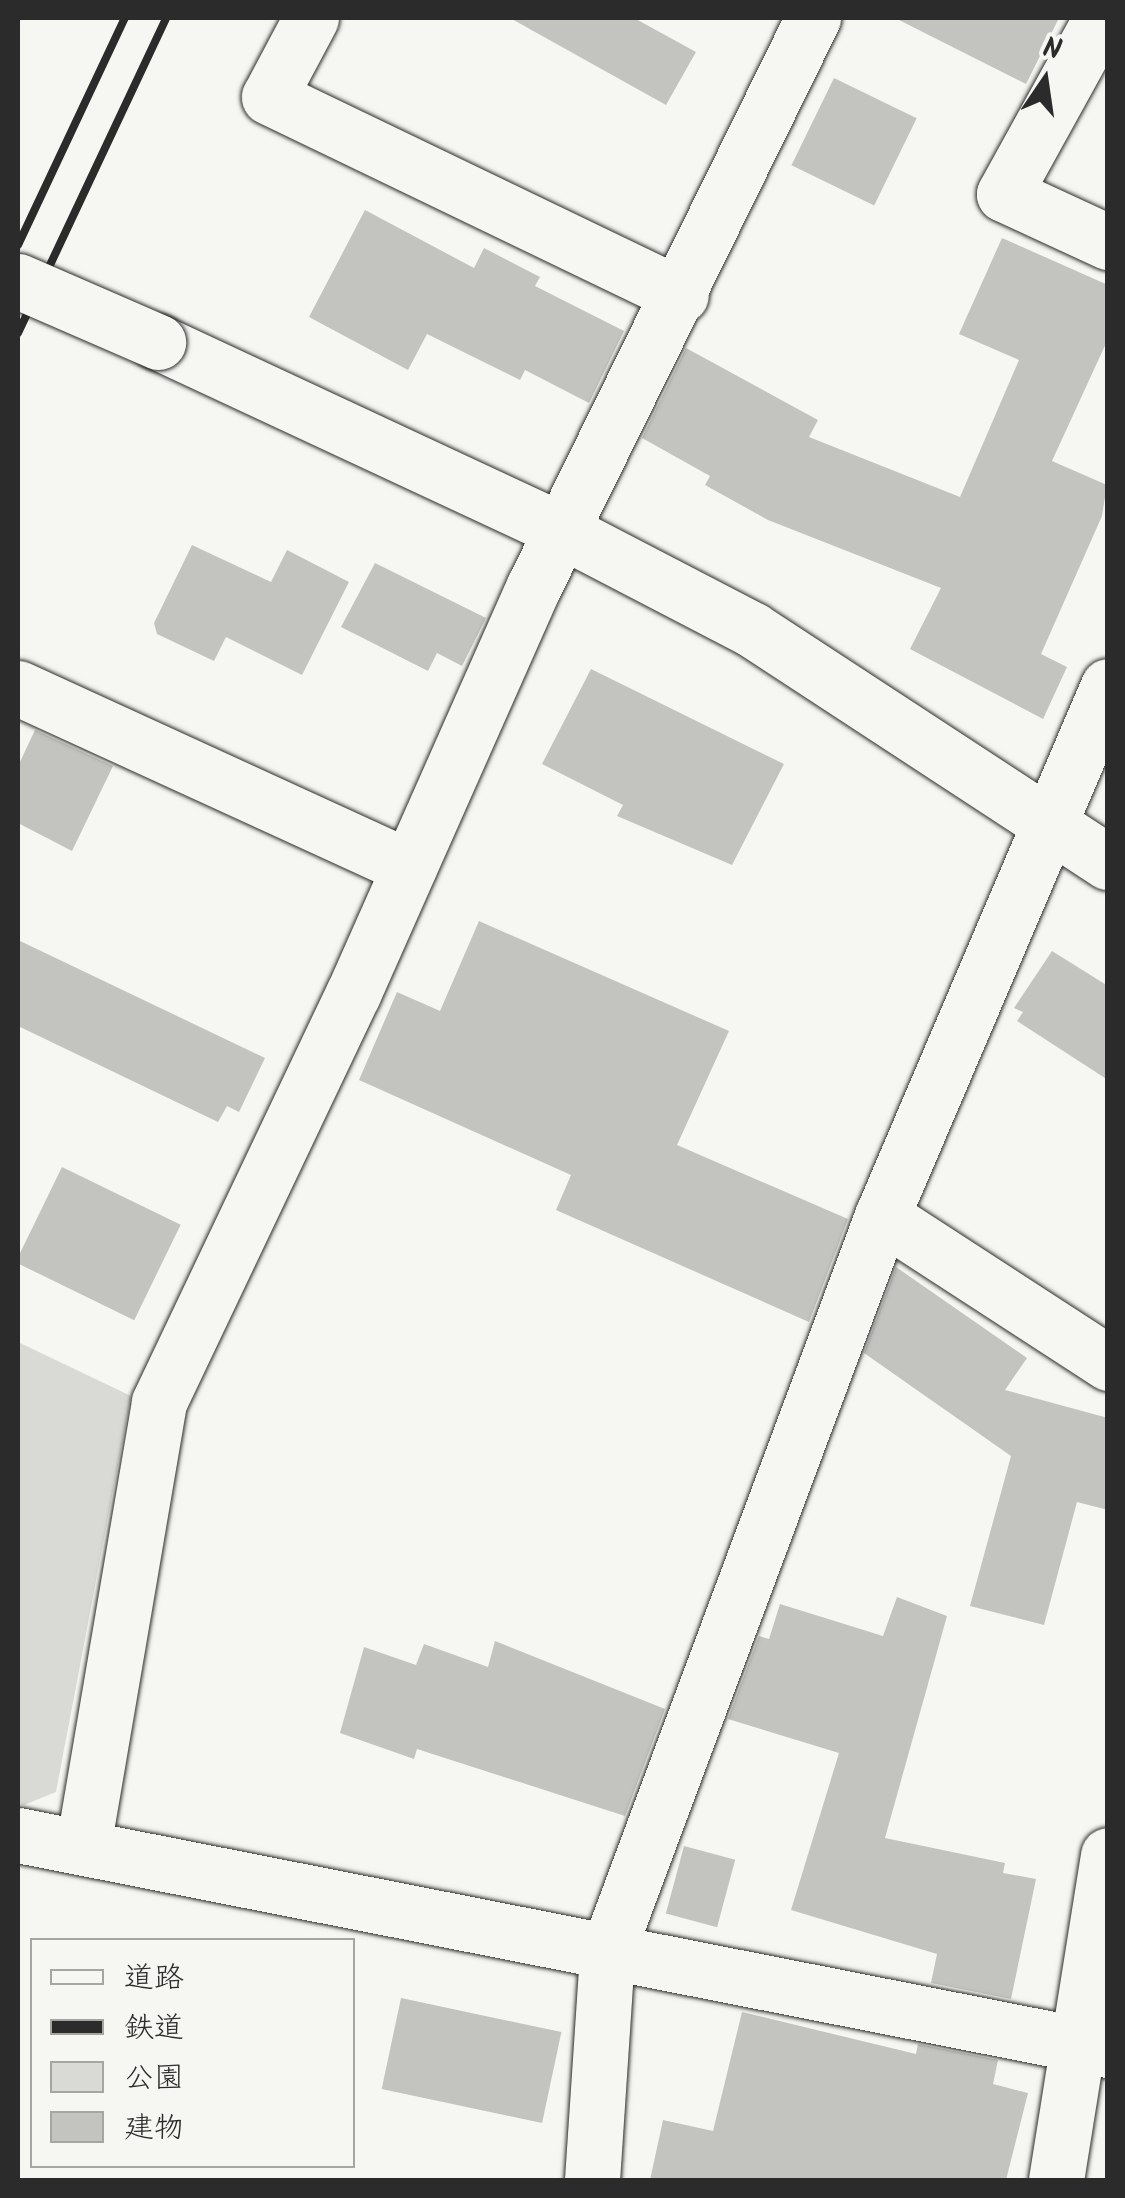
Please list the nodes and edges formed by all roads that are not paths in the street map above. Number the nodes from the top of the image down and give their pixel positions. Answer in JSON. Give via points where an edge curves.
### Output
{"nodes":[{"id":1,"x":311,"y":18,"type":"edge"},
{"id":2,"x":813,"y":18,"type":"edge"},
{"id":3,"x":1100,"y":18,"type":"edge"},
{"id":4,"x":1108,"y":242,"type":"edge"},
{"id":5,"x":18,"y":280,"type":"edge"},
{"id":6,"x":681,"y":295,"type":"junction"},
{"id":7,"x":561,"y":530,"type":"junction"},
{"id":8,"x":1108,"y":686,"type":"edge"},
{"id":9,"x":18,"y":688,"type":"edge"},
{"id":10,"x":1045,"y":822,"type":"junction"},
{"id":11,"x":1108,"y":862,"type":"edge"},
{"id":12,"x":409,"y":867,"type":"junction"},
{"id":13,"x":882,"y":1216,"type":"junction"},
{"id":14,"x":1108,"y":1364,"type":"edge"},
{"id":15,"x":18,"y":1835,"type":"edge"},
{"id":16,"x":83,"y":1847,"type":"junction"},
{"id":17,"x":1108,"y":1854,"type":"edge"},
{"id":18,"x":608,"y":1953,"type":"junction"},
{"id":19,"x":1092,"y":2048,"type":"edge"},
{"id":20,"x":592,"y":2180,"type":"edge"},
{"id":21,"x":1056,"y":2180,"type":"edge"}],
"edges":[{"from":1,"to":6,"type":"street","via":[[269,97]]},
{"from":2,"to":6,"type":"street"},
{"from":3,"to":4,"type":"street","via":[[1004,194]]},
{"from":5,"to":7,"type":"street","bridge":true},
{"from":6,"to":7,"type":"street"},
{"from":7,"to":10,"type":"street","via":[[753,630]]},
{"from":7,"to":12,"type":"street"},
{"from":8,"to":10,"type":"street"},
{"from":9,"to":12,"type":"street"},
{"from":10,"to":11,"type":"street"},
{"from":10,"to":13,"type":"street"},
{"from":12,"to":16,"type":"street","via":[[159,1402]]},
{"from":13,"to":14,"type":"street"},
{"from":13,"to":18,"type":"street"},
{"from":15,"to":16,"type":"street"},
{"from":16,"to":18,"type":"street"},
{"from":17,"to":19,"type":"street"},
{"from":18,"to":19,"type":"street"},
{"from":18,"to":20,"type":"street"},
{"from":19,"to":21,"type":"street"}]}
